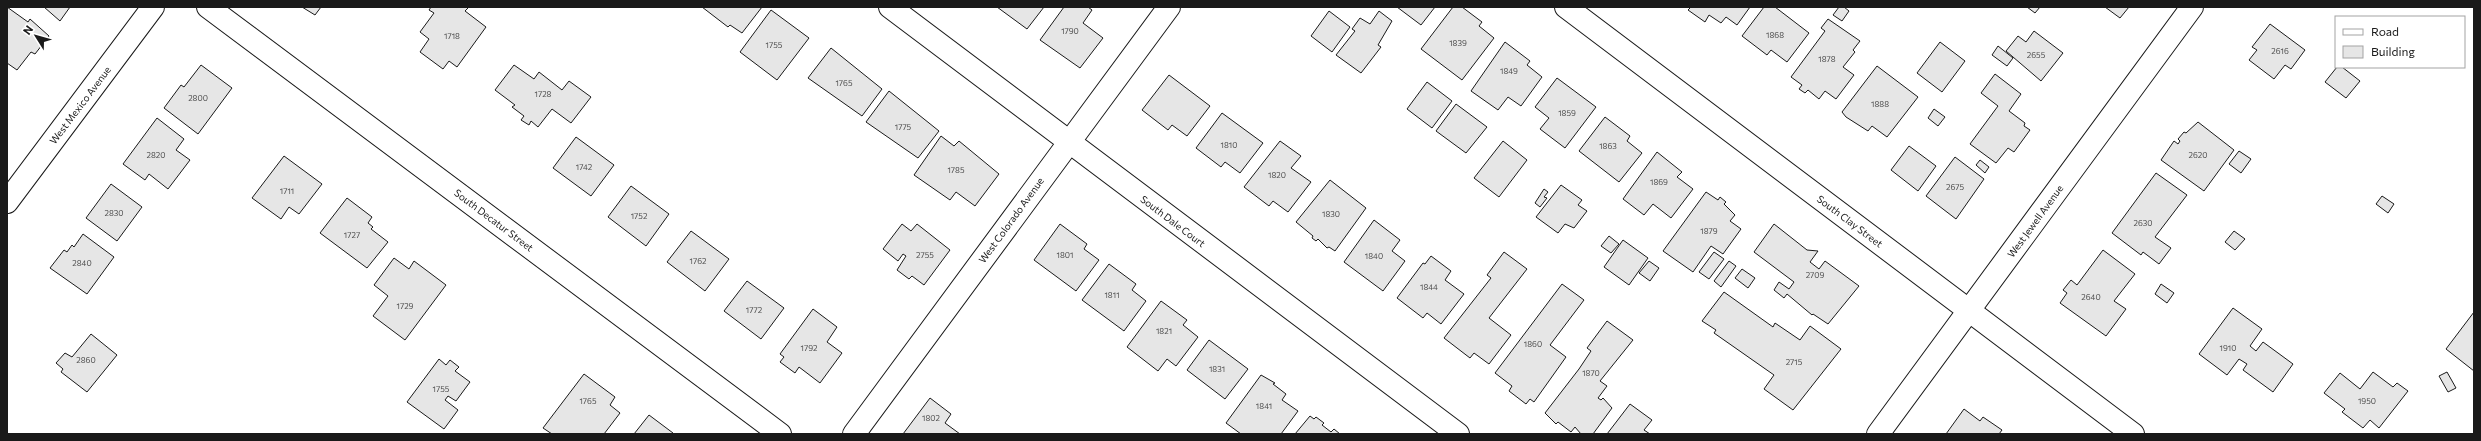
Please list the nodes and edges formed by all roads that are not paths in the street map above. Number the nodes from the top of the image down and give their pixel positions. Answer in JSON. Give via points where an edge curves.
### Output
{"nodes":[{"id":1,"x":153,"y":7,"type":"edge"},
{"id":2,"x":208,"y":7,"type":"edge"},
{"id":3,"x":890,"y":7,"type":"edge"},
{"id":4,"x":1169,"y":7,"type":"edge"},
{"id":5,"x":1566,"y":7,"type":"edge"},
{"id":6,"x":2192,"y":7,"type":"edge"},
{"id":7,"x":1068,"y":142,"type":"junction"},
{"id":8,"x":7,"y":202,"type":"edge"},
{"id":9,"x":1969,"y":311,"type":"junction"},
{"id":10,"x":780,"y":434,"type":"edge"},
{"id":11,"x":854,"y":434,"type":"edge"},
{"id":12,"x":1458,"y":434,"type":"edge"},
{"id":13,"x":1878,"y":434,"type":"edge"},
{"id":14,"x":2133,"y":434,"type":"edge"}],
"edges":[{"from":1,"to":8,"type":"street","name":"West Mexico Avenue"},
{"from":2,"to":10,"type":"street","name":"South Decatur Street"},
{"from":3,"to":7,"type":"street","name":"South Dale Court"},
{"from":4,"to":7,"type":"street","name":"West Colorado Avenue"},
{"from":5,"to":9,"type":"street","name":"South Clay Street"},
{"from":6,"to":9,"type":"street","name":"West Jewell Avenue"},
{"from":7,"to":11,"type":"street","name":"West Colorado Avenue"},
{"from":7,"to":12,"type":"street","name":"South Dale Court"},
{"from":9,"to":13,"type":"street","name":"West Jewell Avenue"},
{"from":9,"to":14,"type":"street","name":"South Clay Street"}]}
